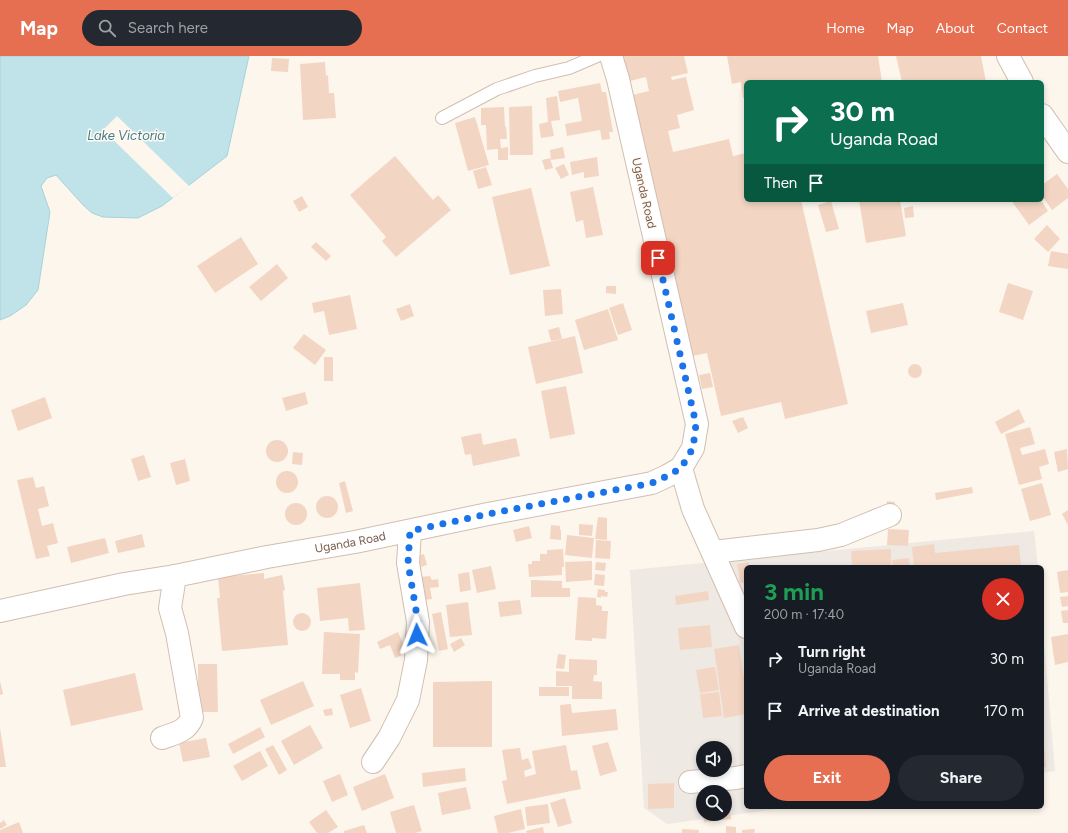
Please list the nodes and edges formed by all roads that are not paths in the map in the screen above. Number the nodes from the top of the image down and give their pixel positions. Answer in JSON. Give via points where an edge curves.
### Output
{"nodes":[{"id":1,"x":597,"y":56,"type":"edge"},
{"id":2,"x":611,"y":56,"type":"edge"},
{"id":3,"x":1008,"y":56,"type":"edge"},
{"id":4,"x":1021,"y":80,"type":"edge"},
{"id":5,"x":442,"y":118,"type":"dead end"},
{"id":6,"x":1044,"y":118,"type":"edge"},
{"id":7,"x":1068,"y":152,"type":"edge"},
{"id":8,"x":681,"y":468,"type":"junction"},
{"id":9,"x":890,"y":515,"type":"dead end"},
{"id":10,"x":410,"y":531,"type":"junction"},
{"id":11,"x":713,"y":552,"type":"junction"},
{"id":12,"x":175,"y":576,"type":"junction"},
{"id":13,"x":0,"y":611,"type":"edge"},
{"id":14,"x":744,"y":622,"type":"edge"},
{"id":15,"x":162,"y":738,"type":"dead end"},
{"id":16,"x":373,"y":762,"type":"dead end"},
{"id":17,"x":744,"y":776,"type":"edge"},
{"id":18,"x":690,"y":782,"type":"dead end"}],
"edges":[{"from":1,"to":5,"type":"lane","via":[[569,68],[497,89]]},
{"from":2,"to":8,"type":"street","name":"Uganda Road","via":[[696,424],[693,448]]},
{"from":3,"to":4,"type":"street"},
{"from":6,"to":7,"type":"street"},
{"from":8,"to":10,"type":"street","name":"Uganda Road","via":[[652,483],[495,512]]},
{"from":8,"to":11,"type":"street","via":[[693,509]]},
{"from":9,"to":11,"type":"street","via":[[841,536]]},
{"from":10,"to":12,"type":"street","name":"Uganda Road"},
{"from":10,"to":16,"type":"street","via":[[408,563],[418,622],[416,660],[408,700],[389,738]]},
{"from":11,"to":14,"type":"street"},
{"from":12,"to":13,"type":"street","name":"Uganda Road","via":[[124,584]]},
{"from":12,"to":15,"type":"street","via":[[170,608],[192,718],[188,726]]},
{"from":17,"to":18,"type":"street"}]}
